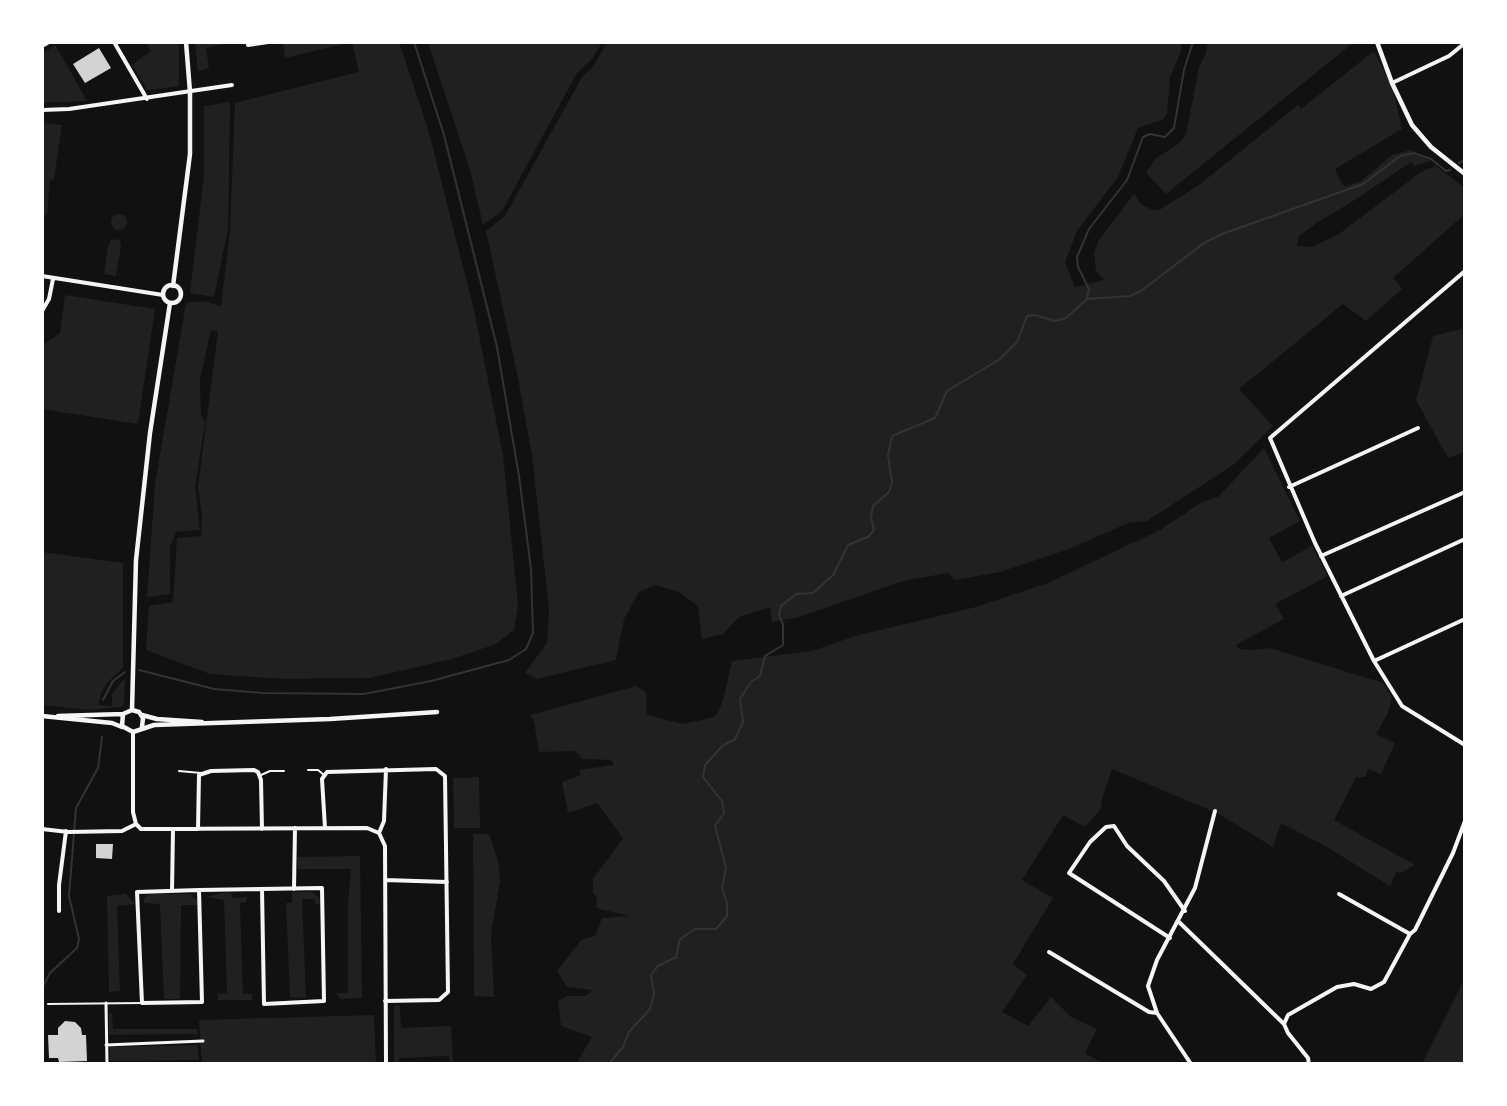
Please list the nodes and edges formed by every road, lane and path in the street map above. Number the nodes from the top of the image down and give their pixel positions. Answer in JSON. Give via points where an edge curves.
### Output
{"nodes":[{"id":1,"x":49,"y":42,"type":"edge"},
{"id":2,"x":114,"y":42,"type":"edge"},
{"id":3,"x":186,"y":42,"type":"edge"},
{"id":4,"x":248,"y":42,"type":"edge"},
{"id":5,"x":268,"y":42,"type":"edge"},
{"id":6,"x":1377,"y":42,"type":"edge"},
{"id":7,"x":1465,"y":43,"type":"edge"},
{"id":8,"x":42,"y":46,"type":"edge"},
{"id":9,"x":1392,"y":83,"type":"junction"},
{"id":10,"x":232,"y":85,"type":"dead end"},
{"id":11,"x":190,"y":92,"type":"junction"},
{"id":12,"x":147,"y":99,"type":"junction"},
{"id":13,"x":42,"y":110,"type":"edge"},
{"id":14,"x":1465,"y":174,"type":"edge"},
{"id":15,"x":1465,"y":271,"type":"edge"},
{"id":16,"x":42,"y":276,"type":"edge"},
{"id":17,"x":54,"y":279,"type":"junction"},
{"id":18,"x":173,"y":286,"type":"junction"},
{"id":19,"x":163,"y":295,"type":"junction"},
{"id":20,"x":170,"y":303,"type":"junction"},
{"id":21,"x":42,"y":310,"type":"edge"},
{"id":22,"x":1418,"y":428,"type":"dead end"},
{"id":23,"x":1289,"y":487,"type":"junction"},
{"id":24,"x":1465,"y":492,"type":"edge"},
{"id":25,"x":1465,"y":539,"type":"edge"},
{"id":26,"x":1321,"y":556,"type":"junction"},
{"id":27,"x":1341,"y":596,"type":"junction"},
{"id":28,"x":1465,"y":619,"type":"edge"},
{"id":29,"x":1374,"y":661,"type":"junction"},
{"id":30,"x":132,"y":710,"type":"junction"},
{"id":31,"x":437,"y":712,"type":"dead end"},
{"id":32,"x":123,"y":714,"type":"junction"},
{"id":33,"x":142,"y":715,"type":"junction"},
{"id":34,"x":42,"y":716,"type":"edge"},
{"id":35,"x":49,"y":716,"type":"junction"},
{"id":36,"x":204,"y":723,"type":"junction"},
{"id":37,"x":142,"y":727,"type":"junction"},
{"id":38,"x":124,"y":729,"type":"junction"},
{"id":39,"x":134,"y":732,"type":"junction"},
{"id":40,"x":1465,"y":745,"type":"edge"},
{"id":41,"x":386,"y":769,"type":"junction"},
{"id":42,"x":308,"y":770,"type":"dead end"},
{"id":43,"x":179,"y":771,"type":"dead end"},
{"id":44,"x":284,"y":771,"type":"dead end"},
{"id":45,"x":201,"y":773,"type":"junction"},
{"id":46,"x":324,"y":775,"type":"junction"},
{"id":47,"x":260,"y":776,"type":"junction"},
{"id":48,"x":1215,"y":811,"type":"dead end"},
{"id":49,"x":1465,"y":821,"type":"edge"},
{"id":50,"x":136,"y":824,"type":"junction"},
{"id":51,"x":262,"y":828,"type":"junction"},
{"id":52,"x":295,"y":828,"type":"junction"},
{"id":53,"x":325,"y":828,"type":"junction"},
{"id":54,"x":42,"y":829,"type":"edge"},
{"id":55,"x":198,"y":829,"type":"junction"},
{"id":56,"x":173,"y":830,"type":"junction"},
{"id":57,"x":67,"y":831,"type":"junction"},
{"id":58,"x":379,"y":833,"type":"junction"},
{"id":59,"x":385,"y":880,"type":"junction"},
{"id":60,"x":447,"y":882,"type":"junction"},
{"id":61,"x":262,"y":889,"type":"junction"},
{"id":62,"x":294,"y":889,"type":"junction"},
{"id":63,"x":200,"y":890,"type":"junction"},
{"id":64,"x":172,"y":891,"type":"junction"},
{"id":65,"x":1338,"y":894,"type":"dead end"},
{"id":66,"x":59,"y":911,"type":"dead end"},
{"id":67,"x":1185,"y":911,"type":"junction"},
{"id":68,"x":1179,"y":922,"type":"junction"},
{"id":69,"x":1410,"y":934,"type":"junction"},
{"id":70,"x":1170,"y":938,"type":"junction"},
{"id":71,"x":1049,"y":952,"type":"dead end"},
{"id":72,"x":385,"y":1001,"type":"junction"},
{"id":73,"x":106,"y":1002,"type":"junction"},
{"id":74,"x":48,"y":1004,"type":"dead end"},
{"id":75,"x":141,"y":1004,"type":"junction"},
{"id":76,"x":1157,"y":1012,"type":"junction"},
{"id":77,"x":1284,"y":1024,"type":"junction"},
{"id":78,"x":203,"y":1041,"type":"dead end"},
{"id":79,"x":106,"y":1045,"type":"junction"},
{"id":80,"x":107,"y":1064,"type":"edge"},
{"id":81,"x":386,"y":1064,"type":"edge"},
{"id":82,"x":1191,"y":1064,"type":"edge"},
{"id":83,"x":1309,"y":1064,"type":"edge"}],
"edges":[{"from":1,"to":8,"type":"street"},
{"from":2,"to":12,"type":"street"},
{"from":3,"to":11,"type":"street"},
{"from":4,"to":5,"type":"street"},
{"from":6,"to":9,"type":"street"},
{"from":7,"to":9,"type":"street","via":[[1449,56]]},
{"from":9,"to":14,"type":"street","via":[[1412,125],[1431,147]]},
{"from":10,"to":11,"type":"street"},
{"from":11,"to":12,"type":"street"},
{"from":11,"to":18,"type":"street","via":[[189,175]]},
{"from":12,"to":13,"type":"street"},
{"from":15,"to":23,"type":"street","via":[[1270,438]]},
{"from":16,"to":17,"type":"street"},
{"from":17,"to":19,"type":"street"},
{"from":17,"to":21,"type":"street"},
{"from":18,"to":19,"type":"street","via":[[166,288]]},
{"from":18,"to":20,"type":"street","via":[[180,296]]},
{"from":19,"to":20,"type":"street"},
{"from":20,"to":30,"type":"street","via":[[143,494],[136,569]]},
{"from":22,"to":23,"type":"street"},
{"from":23,"to":26,"type":"street"},
{"from":24,"to":26,"type":"street"},
{"from":25,"to":27,"type":"street"},
{"from":26,"to":27,"type":"street"},
{"from":27,"to":29,"type":"street"},
{"from":28,"to":29,"type":"street"},
{"from":29,"to":40,"type":"street","via":[[1402,706]]},
{"from":30,"to":32,"type":"street"},
{"from":30,"to":33,"type":"street"},
{"from":31,"to":36,"type":"street"},
{"from":32,"to":35,"type":"street"},
{"from":32,"to":38,"type":"street"},
{"from":33,"to":36,"type":"street"},
{"from":33,"to":37,"type":"street"},
{"from":34,"to":35,"type":"street"},
{"from":35,"to":38,"type":"street","via":[[112,723]]},
{"from":36,"to":37,"type":"street"},
{"from":37,"to":39,"type":"street"},
{"from":38,"to":39,"type":"street"},
{"from":39,"to":50,"type":"street"},
{"from":41,"to":46,"type":"street","via":[[332,770]]},
{"from":41,"to":58,"type":"street","via":[[384,821]]},
{"from":41,"to":60,"type":"street","via":[[443,772]]},
{"from":42,"to":46,"type":"lane"},
{"from":43,"to":45,"type":"lane"},
{"from":44,"to":47,"type":"lane"},
{"from":45,"to":47,"type":"street","via":[[254,770]]},
{"from":45,"to":55,"type":"street"},
{"from":46,"to":53,"type":"street"},
{"from":47,"to":51,"type":"street"},
{"from":48,"to":67,"type":"street"},
{"from":49,"to":69,"type":"street","via":[[1420,921]]},
{"from":50,"to":56,"type":"street","via":[[144,830]]},
{"from":50,"to":57,"type":"street","via":[[122,831]]},
{"from":51,"to":52,"type":"street"},
{"from":51,"to":55,"type":"street"},
{"from":52,"to":53,"type":"street"},
{"from":52,"to":62,"type":"street"},
{"from":53,"to":58,"type":"street","via":[[367,828]]},
{"from":54,"to":57,"type":"street"},
{"from":55,"to":56,"type":"street"},
{"from":56,"to":64,"type":"street"},
{"from":57,"to":66,"type":"street"},
{"from":58,"to":59,"type":"street","via":[[385,846]]},
{"from":59,"to":60,"type":"street"},
{"from":59,"to":72,"type":"street"},
{"from":60,"to":72,"type":"street","via":[[446,996],[439,1000]]},
{"from":61,"to":62,"type":"street"},
{"from":61,"to":62,"type":"street","via":[[264,1004],[324,1001],[322,888]]},
{"from":61,"to":63,"type":"street"},
{"from":63,"to":64,"type":"street"},
{"from":63,"to":75,"type":"street","via":[[202,1002]]},
{"from":64,"to":75,"type":"street","via":[[137,892]]},
{"from":65,"to":69,"type":"street"},
{"from":67,"to":68,"type":"street"},
{"from":67,"to":70,"type":"street","via":[[1164,881],[1127,846],[1114,826],[1106,827],[1090,842],[1069,873]]},
{"from":68,"to":70,"type":"street"},
{"from":68,"to":77,"type":"street"},
{"from":69,"to":77,"type":"street","via":[[1391,972],[1377,987],[1337,987],[1288,1015]]},
{"from":70,"to":76,"type":"street","via":[[1148,986]]},
{"from":71,"to":76,"type":"street","via":[[1149,1012]]},
{"from":72,"to":81,"type":"street"},
{"from":73,"to":74,"type":"lane"},
{"from":73,"to":75,"type":"lane"},
{"from":73,"to":79,"type":"street"},
{"from":76,"to":82,"type":"street"},
{"from":77,"to":83,"type":"street"},
{"from":78,"to":79,"type":"street"},
{"from":79,"to":80,"type":"street"}]}
